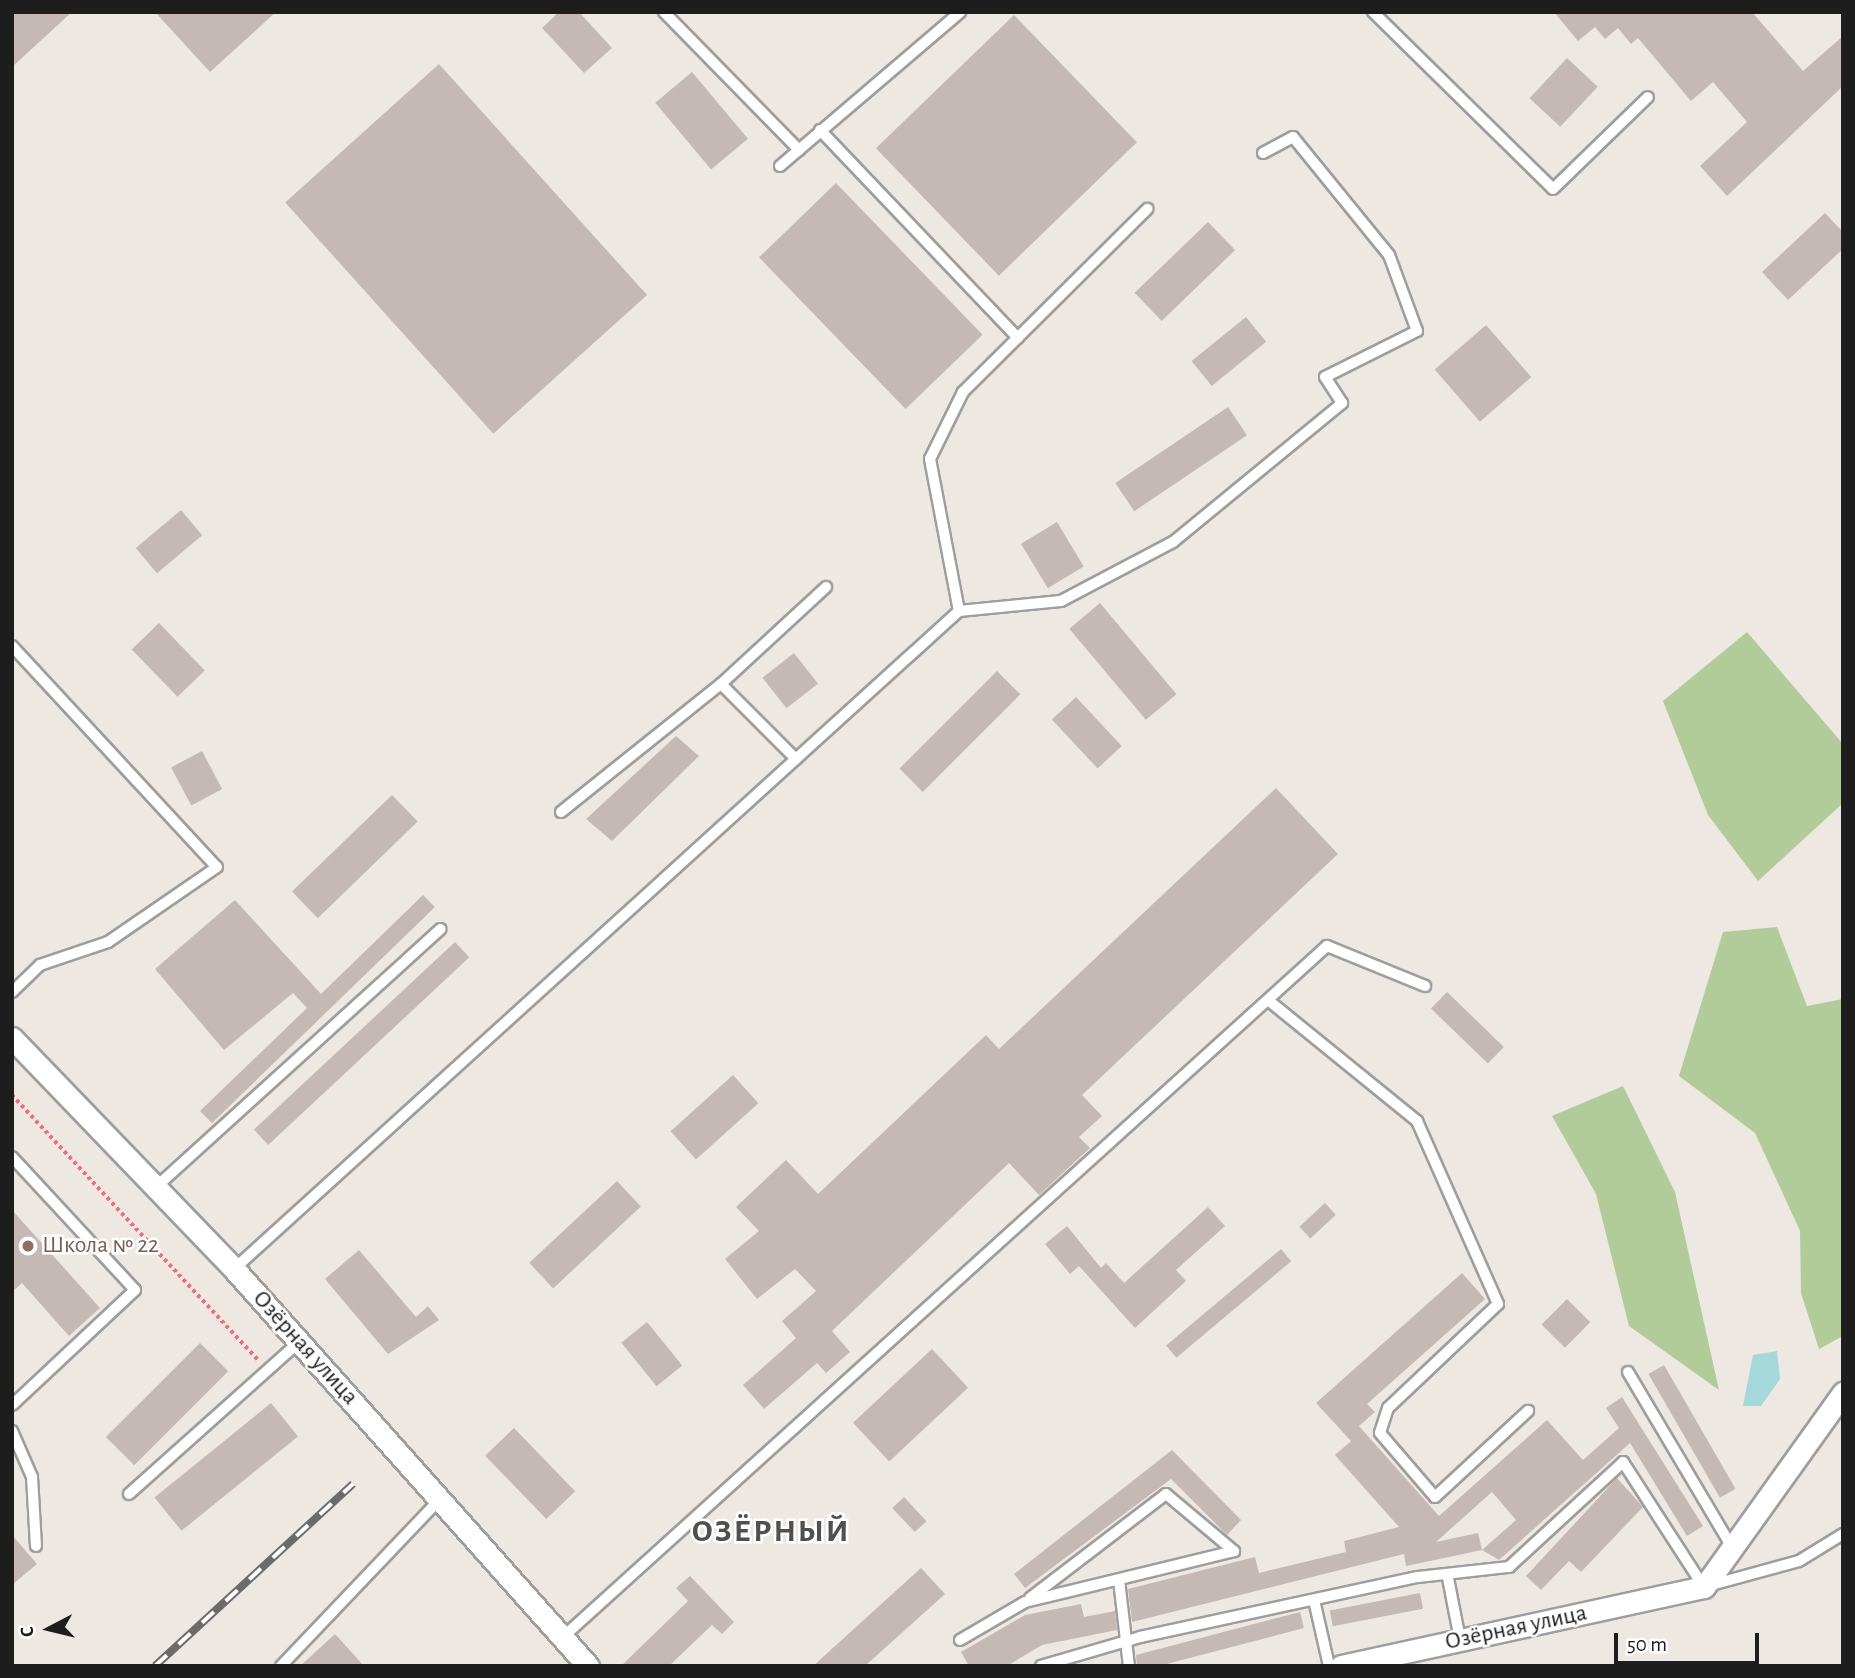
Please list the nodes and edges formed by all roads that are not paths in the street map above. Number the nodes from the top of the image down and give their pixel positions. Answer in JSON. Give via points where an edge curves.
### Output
{"nodes":[{"id":1,"x":664,"y":12,"type":"edge"},
{"id":2,"x":960,"y":12,"type":"edge"},
{"id":3,"x":1373,"y":12,"type":"edge"},
{"id":4,"x":1648,"y":97,"type":"dead end"},
{"id":5,"x":820,"y":130,"type":"junction"},
{"id":6,"x":799,"y":150,"type":"junction"},
{"id":7,"x":1263,"y":153,"type":"dead end"},
{"id":8,"x":780,"y":166,"type":"dead end"},
{"id":9,"x":1147,"y":209,"type":"dead end"},
{"id":10,"x":1018,"y":338,"type":"junction"},
{"id":11,"x":825,"y":587,"type":"dead end"},
{"id":12,"x":959,"y":611,"type":"junction"},
{"id":13,"x":12,"y":646,"type":"edge"},
{"id":14,"x":721,"y":684,"type":"junction"},
{"id":15,"x":796,"y":759,"type":"junction"},
{"id":16,"x":561,"y":812,"type":"dead end"},
{"id":17,"x":441,"y":929,"type":"dead end"},
{"id":18,"x":1425,"y":986,"type":"dead end"},
{"id":19,"x":12,"y":992,"type":"edge"},
{"id":20,"x":1268,"y":1000,"type":"junction"},
{"id":21,"x":12,"y":1038,"type":"edge"},
{"id":22,"x":12,"y":1157,"type":"edge"},
{"id":23,"x":156,"y":1187,"type":"junction"},
{"id":24,"x":234,"y":1269,"type":"junction"},
{"id":25,"x":299,"y":1342,"type":"junction"},
{"id":26,"x":1628,"y":1372,"type":"dead end"},
{"id":27,"x":1843,"y":1393,"type":"edge"},
{"id":28,"x":12,"y":1405,"type":"edge"},
{"id":29,"x":1528,"y":1411,"type":"dead end"},
{"id":30,"x":12,"y":1431,"type":"edge"},
{"id":31,"x":129,"y":1494,"type":"dead end"},
{"id":32,"x":440,"y":1499,"type":"junction"},
{"id":33,"x":1843,"y":1534,"type":"edge"},
{"id":34,"x":36,"y":1546,"type":"dead end"},
{"id":35,"x":1734,"y":1550,"type":"junction"},
{"id":36,"x":1448,"y":1578,"type":"junction"},
{"id":37,"x":1119,"y":1580,"type":"junction"},
{"id":38,"x":1704,"y":1587,"type":"junction"},
{"id":39,"x":1314,"y":1600,"type":"junction"},
{"id":40,"x":1025,"y":1602,"type":"junction"},
{"id":41,"x":563,"y":1637,"type":"junction"},
{"id":42,"x":960,"y":1640,"type":"dead end"},
{"id":43,"x":1128,"y":1640,"type":"junction"},
{"id":44,"x":1460,"y":1640,"type":"junction"},
{"id":45,"x":281,"y":1666,"type":"edge"},
{"id":46,"x":588,"y":1666,"type":"edge"},
{"id":47,"x":1041,"y":1666,"type":"edge"},
{"id":48,"x":1129,"y":1666,"type":"edge"},
{"id":49,"x":1329,"y":1666,"type":"edge"},
{"id":50,"x":1341,"y":1666,"type":"edge"}],
"edges":[{"from":1,"to":6,"type":"lane"},
{"from":2,"to":5,"type":"lane"},
{"from":3,"to":4,"type":"lane","via":[[1553,189]]},
{"from":5,"to":6,"type":"lane"},
{"from":5,"to":10,"type":"lane"},
{"from":6,"to":8,"type":"lane"},
{"from":7,"to":12,"type":"lane","via":[[1293,136],[1389,255],[1417,331],[1325,377],[1342,403],[1173,542],[1061,601]]},
{"from":9,"to":10,"type":"lane"},
{"from":10,"to":12,"type":"lane","via":[[964,392],[930,459]]},
{"from":11,"to":14,"type":"lane"},
{"from":12,"to":15,"type":"lane"},
{"from":13,"to":19,"type":"lane","via":[[217,867],[108,942],[40,965]]},
{"from":14,"to":15,"type":"lane"},
{"from":14,"to":16,"type":"lane"},
{"from":15,"to":24,"type":"lane"},
{"from":17,"to":23,"type":"lane"},
{"from":18,"to":20,"type":"lane","via":[[1327,946]]},
{"from":20,"to":29,"type":"lane","via":[[1417,1121],[1498,1304],[1388,1408],[1380,1433],[1435,1497]]},
{"from":20,"to":41,"type":"lane"},
{"from":21,"to":23,"type":"street","name":"Озёрная улица"},
{"from":22,"to":28,"type":"lane","via":[[135,1290]]},
{"from":23,"to":24,"type":"street","name":"Озёрная улица"},
{"from":24,"to":25,"type":"street","name":"Озёрная улица"},
{"from":25,"to":31,"type":"lane","via":[[264,1367]]},
{"from":25,"to":32,"type":"street","name":"Озёрная улица"},
{"from":26,"to":35,"type":"lane"},
{"from":27,"to":35,"type":"street"},
{"from":30,"to":34,"type":"lane","via":[[32,1477]]},
{"from":32,"to":41,"type":"street","name":"Озёрная улица"},
{"from":32,"to":45,"type":"lane"},
{"from":33,"to":38,"type":"lane","via":[[1800,1561]]},
{"from":35,"to":38,"type":"street"},
{"from":36,"to":38,"type":"lane","via":[[1509,1567],[1623,1462]]},
{"from":36,"to":39,"type":"lane","via":[[1418,1577]]},
{"from":36,"to":44,"type":"lane"},
{"from":37,"to":40,"type":"lane"},
{"from":37,"to":40,"type":"lane","via":[[1234,1551],[1166,1494]]},
{"from":37,"to":43,"type":"lane"},
{"from":38,"to":44,"type":"street","name":"Озёрная улица"},
{"from":39,"to":43,"type":"lane"},
{"from":39,"to":49,"type":"lane"},
{"from":40,"to":42,"type":"lane"},
{"from":41,"to":46,"type":"street","name":"Озёрная улица"},
{"from":43,"to":47,"type":"lane"},
{"from":43,"to":48,"type":"lane"},
{"from":44,"to":50,"type":"street","name":"Озёрная улица"}]}
